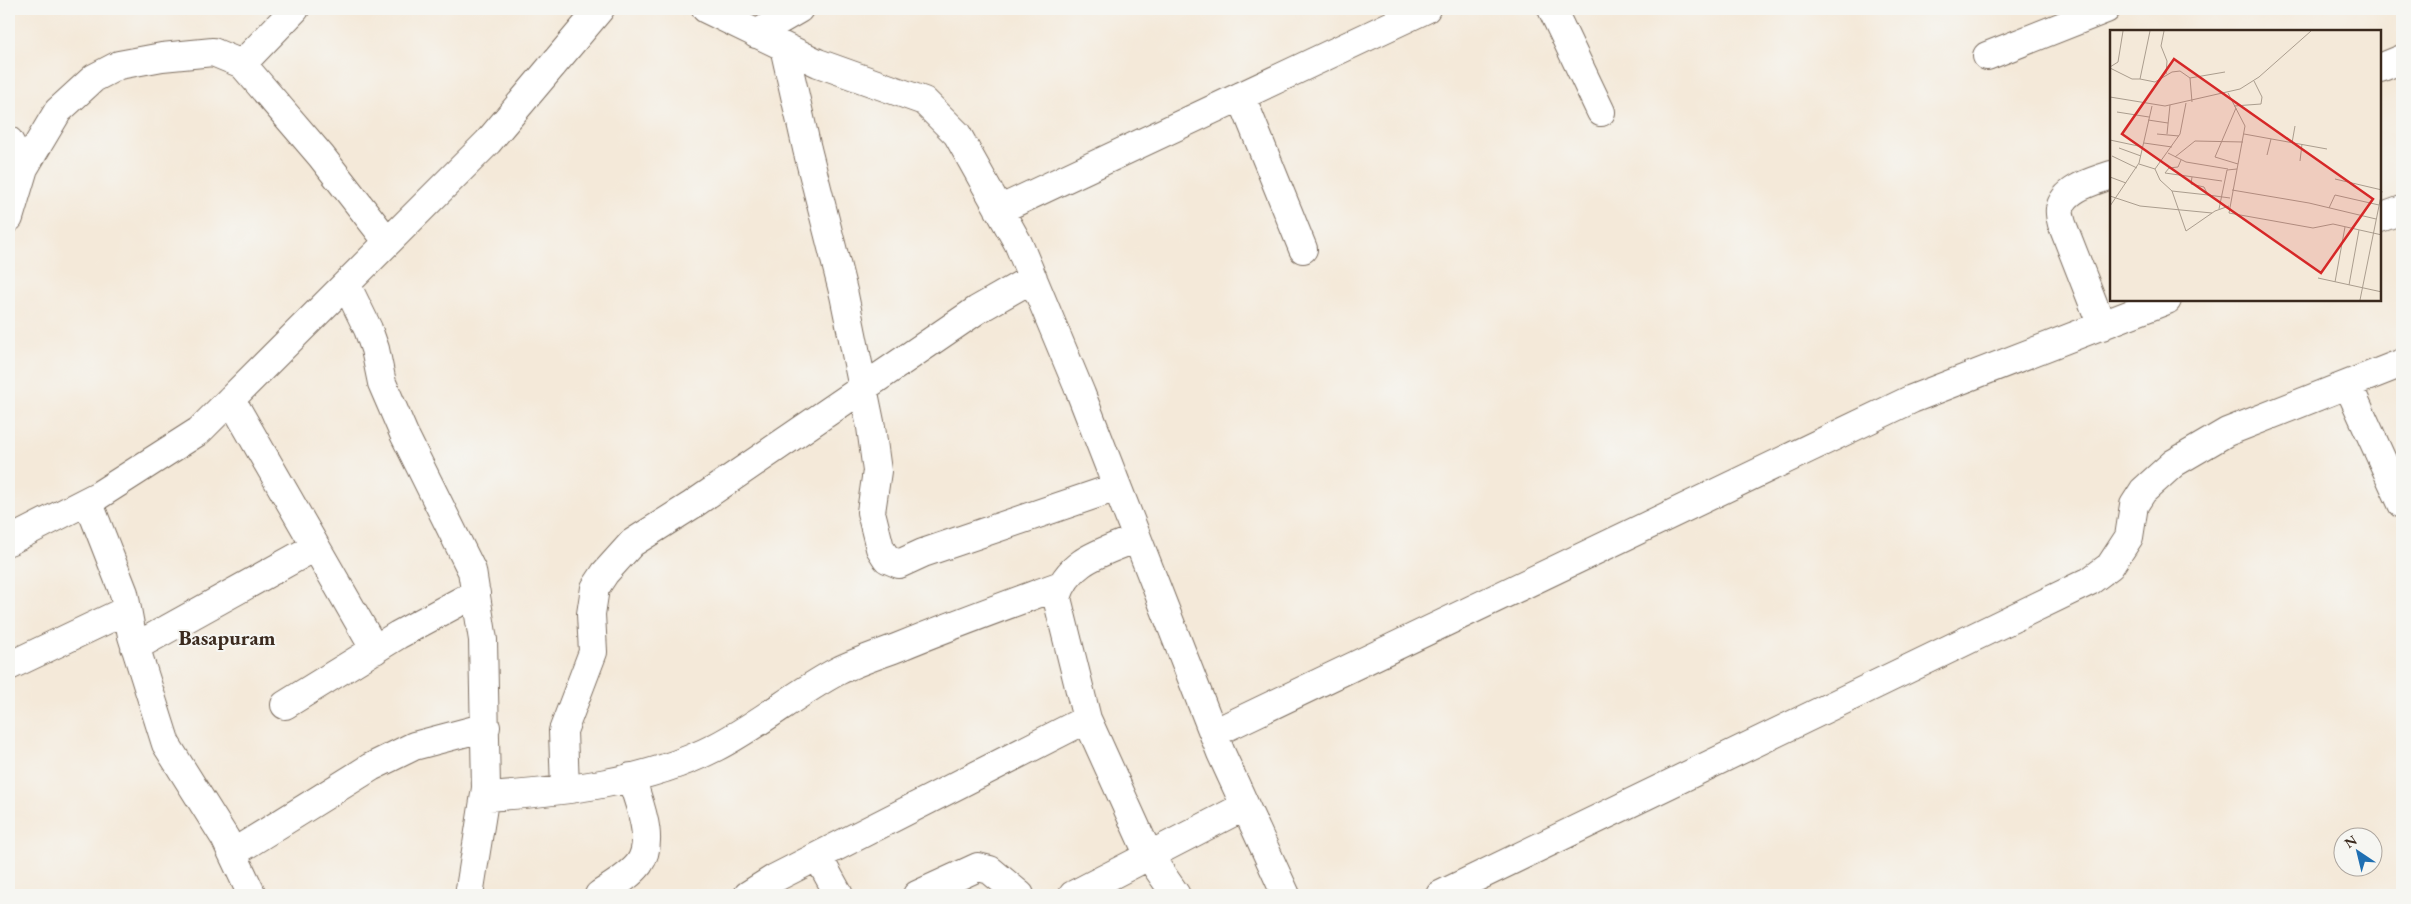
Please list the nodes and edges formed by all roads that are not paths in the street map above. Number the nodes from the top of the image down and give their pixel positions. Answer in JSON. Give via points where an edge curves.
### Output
{"nodes":[{"id":1,"x":296,"y":9,"type":"edge"},
{"id":2,"x":600,"y":9,"type":"edge"},
{"id":3,"x":706,"y":9,"type":"edge"},
{"id":4,"x":799,"y":9,"type":"edge"},
{"id":5,"x":1426,"y":9,"type":"edge"},
{"id":6,"x":1552,"y":9,"type":"edge"},
{"id":7,"x":2106,"y":9,"type":"edge"},
{"id":8,"x":756,"y":34,"type":"junction"},
{"id":9,"x":784,"y":47,"type":"junction"},
{"id":10,"x":1987,"y":56,"type":"dead end"},
{"id":11,"x":2402,"y":59,"type":"edge"},
{"id":12,"x":242,"y":64,"type":"junction"},
{"id":13,"x":2381,"y":68,"type":"edge"},
{"id":14,"x":1241,"y":96,"type":"junction"},
{"id":15,"x":1601,"y":112,"type":"dead end"},
{"id":16,"x":9,"y":141,"type":"edge"},
{"id":17,"x":24,"y":168,"type":"junction"},
{"id":18,"x":2110,"y":175,"type":"edge"},
{"id":19,"x":999,"y":210,"type":"junction"},
{"id":20,"x":2402,"y":210,"type":"edge"},
{"id":21,"x":9,"y":218,"type":"edge"},
{"id":22,"x":2381,"y":218,"type":"edge"},
{"id":23,"x":388,"y":242,"type":"junction"},
{"id":24,"x":1303,"y":249,"type":"dead end"},
{"id":25,"x":1033,"y":278,"type":"junction"},
{"id":26,"x":346,"y":284,"type":"junction"},
{"id":27,"x":2164,"y":301,"type":"edge"},
{"id":28,"x":2102,"y":326,"type":"junction"},
{"id":29,"x":2402,"y":363,"type":"edge"},
{"id":30,"x":2348,"y":385,"type":"junction"},
{"id":31,"x":863,"y":386,"type":"junction"},
{"id":32,"x":230,"y":400,"type":"junction"},
{"id":33,"x":1117,"y":487,"type":"junction"},
{"id":34,"x":88,"y":501,"type":"junction"},
{"id":35,"x":2402,"y":504,"type":"edge"},
{"id":36,"x":1137,"y":538,"type":"junction"},
{"id":37,"x":9,"y":541,"type":"edge"},
{"id":38,"x":315,"y":547,"type":"junction"},
{"id":39,"x":1060,"y":585,"type":"junction"},
{"id":40,"x":476,"y":593,"type":"junction"},
{"id":41,"x":127,"y":610,"type":"junction"},
{"id":42,"x":135,"y":647,"type":"junction"},
{"id":43,"x":375,"y":650,"type":"junction"},
{"id":44,"x":9,"y":666,"type":"edge"},
{"id":45,"x":285,"y":705,"type":"dead end"},
{"id":46,"x":1087,"y":719,"type":"junction"},
{"id":47,"x":486,"y":727,"type":"junction"},
{"id":48,"x":1214,"y":734,"type":"junction"},
{"id":49,"x":632,"y":777,"type":"junction"},
{"id":50,"x":565,"y":789,"type":"junction"},
{"id":51,"x":484,"y":798,"type":"junction"},
{"id":52,"x":1245,"y":806,"type":"junction"},
{"id":53,"x":232,"y":853,"type":"junction"},
{"id":54,"x":1149,"y":856,"type":"junction"},
{"id":55,"x":818,"y":857,"type":"junction"},
{"id":56,"x":1278,"y":891,"type":"edge"},
{"id":57,"x":244,"y":893,"type":"edge"},
{"id":58,"x":469,"y":895,"type":"edge"},
{"id":59,"x":599,"y":895,"type":"edge"},
{"id":60,"x":748,"y":895,"type":"edge"},
{"id":61,"x":839,"y":895,"type":"edge"},
{"id":62,"x":916,"y":895,"type":"edge"},
{"id":63,"x":1020,"y":895,"type":"edge"},
{"id":64,"x":1073,"y":895,"type":"edge"},
{"id":65,"x":1176,"y":895,"type":"edge"},
{"id":66,"x":1440,"y":895,"type":"edge"}],
"edges":[{"from":1,"to":12,"type":"street"},
{"from":2,"to":23,"type":"street","via":[[488,142]]},
{"from":3,"to":8,"type":"street"},
{"from":4,"to":8,"type":"street"},
{"from":5,"to":14,"type":"street"},
{"from":6,"to":15,"type":"street"},
{"from":7,"to":10,"type":"street"},
{"from":8,"to":9,"type":"street"},
{"from":9,"to":19,"type":"street","via":[[818,63],[924,101],[956,134]]},
{"from":9,"to":31,"type":"street"},
{"from":11,"to":13,"type":"street"},
{"from":12,"to":17,"type":"street","via":[[213,52],[119,65],[94,78],[58,111]]},
{"from":12,"to":23,"type":"street","via":[[321,156]]},
{"from":14,"to":19,"type":"street"},
{"from":14,"to":24,"type":"street"},
{"from":16,"to":17,"type":"street"},
{"from":17,"to":21,"type":"street"},
{"from":18,"to":28,"type":"street","via":[[2078,188],[2066,198],[2060,209],[2062,224]]},
{"from":19,"to":25,"type":"street"},
{"from":20,"to":22,"type":"street"},
{"from":23,"to":26,"type":"street"},
{"from":25,"to":31,"type":"street","via":[[977,310]]},
{"from":25,"to":33,"type":"street"},
{"from":26,"to":32,"type":"street"},
{"from":26,"to":40,"type":"street","via":[[376,349],[382,383],[472,571]]},
{"from":27,"to":28,"type":"street"},
{"from":28,"to":48,"type":"street","via":[[1912,398]]},
{"from":29,"to":30,"type":"street"},
{"from":30,"to":35,"type":"street"},
{"from":30,"to":66,"type":"street","via":[[2227,432],[2174,463],[2143,492],[2134,505],[2129,537],[2110,566],[2090,581]]},
{"from":31,"to":33,"type":"street","via":[[877,471],[871,512],[880,548],[887,559],[899,564]]},
{"from":31,"to":50,"type":"street","via":[[632,543],[605,572],[595,588],[591,614],[593,652],[563,731]]},
{"from":32,"to":34,"type":"street","via":[[200,431]]},
{"from":32,"to":38,"type":"street"},
{"from":33,"to":36,"type":"street"},
{"from":34,"to":37,"type":"street"},
{"from":34,"to":41,"type":"street","via":[[124,593]]},
{"from":36,"to":39,"type":"street","via":[[1084,561],[1071,570]]},
{"from":36,"to":48,"type":"street"},
{"from":38,"to":42,"type":"street"},
{"from":38,"to":43,"type":"street"},
{"from":39,"to":46,"type":"street","via":[[1057,598]]},
{"from":39,"to":49,"type":"street","via":[[839,671],[717,746],[681,764]]},
{"from":40,"to":43,"type":"street"},
{"from":40,"to":47,"type":"street","via":[[483,640]]},
{"from":41,"to":42,"type":"street"},
{"from":41,"to":44,"type":"street"},
{"from":42,"to":53,"type":"street","via":[[166,744]]},
{"from":43,"to":45,"type":"street"},
{"from":46,"to":54,"type":"street"},
{"from":46,"to":55,"type":"street"},
{"from":47,"to":51,"type":"street"},
{"from":47,"to":53,"type":"street","via":[[414,746],[371,767]]},
{"from":48,"to":52,"type":"street"},
{"from":49,"to":50,"type":"street"},
{"from":49,"to":59,"type":"street","via":[[646,835],[644,851],[632,871]]},
{"from":50,"to":51,"type":"street"},
{"from":51,"to":58,"type":"street"},
{"from":52,"to":54,"type":"street"},
{"from":52,"to":56,"type":"street"},
{"from":53,"to":57,"type":"street"},
{"from":54,"to":64,"type":"street"},
{"from":54,"to":65,"type":"street"},
{"from":55,"to":60,"type":"street"},
{"from":55,"to":61,"type":"street"},
{"from":62,"to":63,"type":"street","via":[[978,868],[990,870]]}]}
